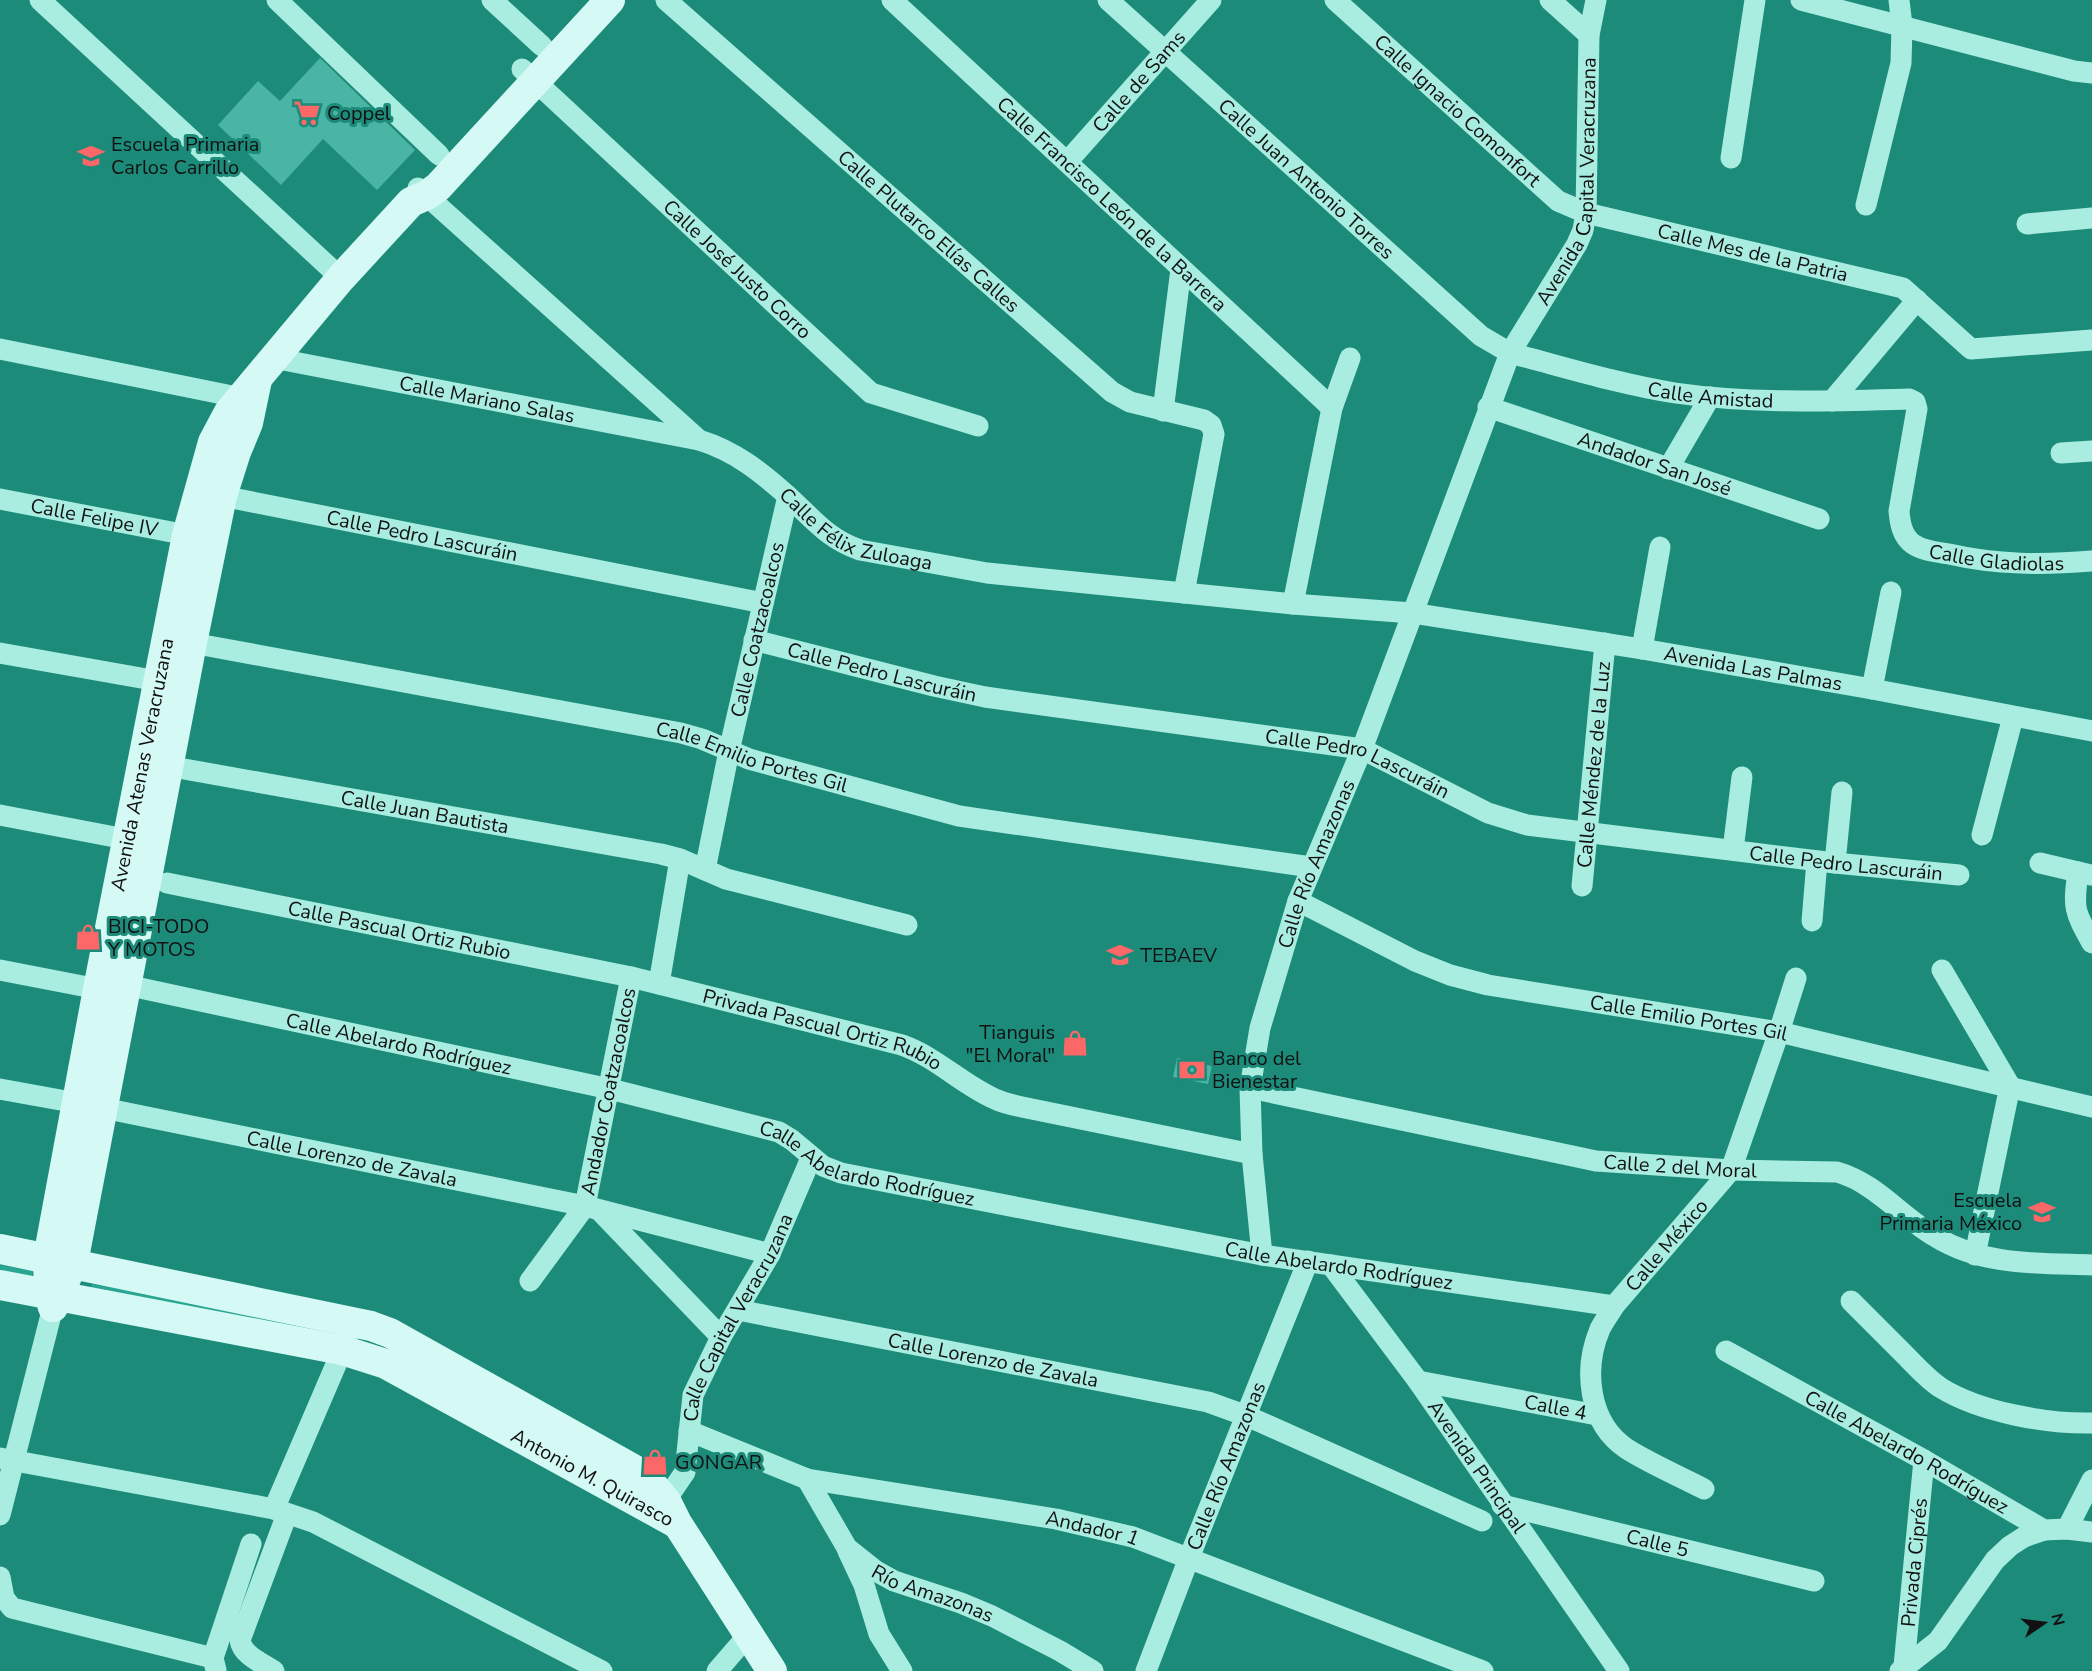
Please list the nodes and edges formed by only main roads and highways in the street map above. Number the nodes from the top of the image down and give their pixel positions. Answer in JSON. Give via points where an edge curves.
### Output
{"nodes":[{"id":1,"x":584,"y":0,"type":"edge"},
{"id":2,"x":610,"y":0,"type":"edge"},
{"id":3,"x":529,"y":76,"type":"junction"},
{"id":4,"x":418,"y":194,"type":"junction"},
{"id":5,"x":256,"y":383,"type":"junction"},
{"id":6,"x":156,"y":764,"type":"junction"},
{"id":7,"x":0,"y":1249,"type":"edge"},
{"id":8,"x":61,"y":1261,"type":"junction"},
{"id":9,"x":0,"y":1285,"type":"edge"},
{"id":10,"x":54,"y":1300,"type":"junction"},
{"id":11,"x":667,"y":1512,"type":"junction"},
{"id":12,"x":772,"y":1671,"type":"edge"}],
"edges":[{"from":1,"to":3,"type":"main road","name":"Avenida Atenas Veracruzana","via":[[542,46]]},
{"from":2,"to":3,"type":"main road","name":"Avenida Atenas Veracruzana"},
{"from":3,"to":4,"type":"main road","name":"Avenida Atenas Veracruzana","via":[[439,155]]},
{"from":3,"to":4,"type":"main road","name":"Avenida Atenas Veracruzana","via":[[438,187]]},
{"from":4,"to":5,"type":"main road","name":"Avenida Atenas Veracruzana","via":[[341,278]]},
{"from":5,"to":6,"type":"main road","name":"Avenida Atenas Veracruzana","via":[[248,423],[222,496],[192,643]]},
{"from":5,"to":6,"type":"main road","name":"Avenida Atenas Veracruzana","via":[[229,412],[213,442],[187,535],[158,681]]},
{"from":6,"to":8,"type":"main road","name":"Avenida Atenas Veracruzana"},
{"from":7,"to":8,"type":"main road","name":"Antonio M. Quirasco"},
{"from":8,"to":10,"type":"main road","name":"Avenida Atenas Veracruzana"},
{"from":8,"to":11,"type":"main road","name":"Antonio M. Quirasco","via":[[390,1333],[644,1475]]},
{"from":9,"to":10,"type":"main road","name":"Antonio M. Quirasco"},
{"from":10,"to":11,"type":"main road","name":"Antonio M. Quirasco","via":[[342,1350],[386,1364]]},
{"from":11,"to":12,"type":"main road"}]}
